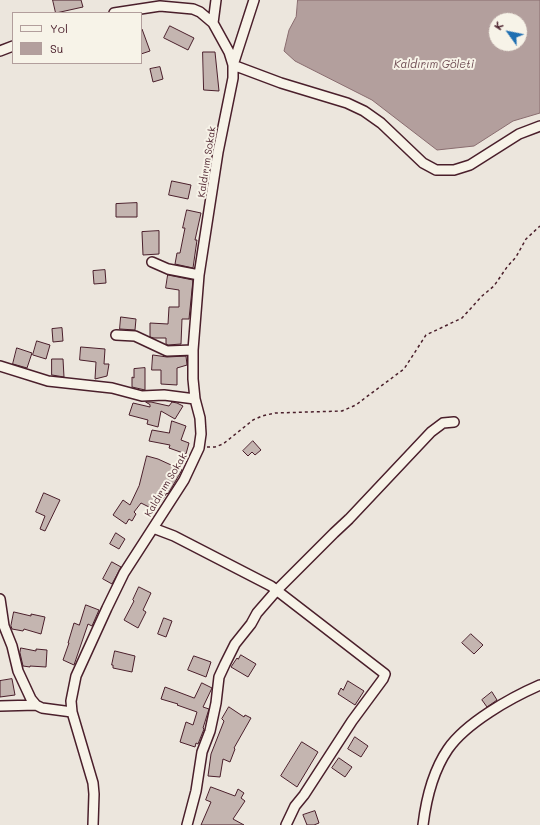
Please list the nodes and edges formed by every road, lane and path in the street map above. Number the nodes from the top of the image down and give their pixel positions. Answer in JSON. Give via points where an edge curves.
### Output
{"nodes":[{"id":1,"x":216,"y":0,"type":"edge"},
{"id":2,"x":254,"y":0,"type":"edge"},
{"id":3,"x":192,"y":4,"type":"edge"},
{"id":4,"x":121,"y":12,"type":"edge"},
{"id":5,"x":213,"y":23,"type":"junction"},
{"id":6,"x":12,"y":46,"type":"edge"},
{"id":7,"x":0,"y":51,"type":"edge"},
{"id":8,"x":233,"y":65,"type":"junction"},
{"id":9,"x":540,"y":126,"type":"edge"},
{"id":10,"x":540,"y":226,"type":"edge"},
{"id":11,"x":152,"y":262,"type":"dead end"},
{"id":12,"x":199,"y":275,"type":"junction"},
{"id":13,"x":116,"y":335,"type":"dead end"},
{"id":14,"x":193,"y":350,"type":"junction"},
{"id":15,"x":0,"y":366,"type":"edge"},
{"id":16,"x":195,"y":399,"type":"junction"},
{"id":17,"x":454,"y":422,"type":"dead end"},
{"id":18,"x":199,"y":448,"type":"junction"},
{"id":19,"x":153,"y":528,"type":"junction"},
{"id":20,"x":277,"y":590,"type":"junction"},
{"id":21,"x":0,"y":599,"type":"edge"},
{"id":22,"x":540,"y":685,"type":"edge"},
{"id":23,"x":36,"y":705,"type":"junction"},
{"id":24,"x":0,"y":706,"type":"edge"},
{"id":25,"x":72,"y":712,"type":"junction"},
{"id":26,"x":93,"y":825,"type":"edge"},
{"id":27,"x":187,"y":825,"type":"edge"},
{"id":28,"x":286,"y":825,"type":"edge"},
{"id":29,"x":423,"y":825,"type":"edge"}],
"edges":[{"from":1,"to":5,"type":"street"},
{"from":2,"to":8,"type":"street"},
{"from":3,"to":4,"type":"street"},
{"from":3,"to":5,"type":"street"},
{"from":5,"to":8,"type":"street","name":"Kaldırım Sokak"},
{"from":6,"to":7,"type":"street"},
{"from":8,"to":9,"type":"street","via":[[364,111],[381,123],[423,163],[436,170],[454,170],[470,166],[520,134]]},
{"from":8,"to":12,"type":"street","name":"Kaldırım Sokak","via":[[233,78],[218,152]]},
{"from":10,"to":18,"type":"path","via":[[526,240],[494,286],[462,318],[426,335],[404,369],[356,405],[342,411],[268,414],[253,420],[223,444]]},
{"from":11,"to":12,"type":"street","via":[[168,269]]},
{"from":12,"to":14,"type":"street","name":"Kaldırım Sokak"},
{"from":13,"to":14,"type":"street","via":[[135,336],[167,351]]},
{"from":14,"to":16,"type":"street","name":"Kaldırım Sokak"},
{"from":15,"to":16,"type":"street","via":[[48,381],[112,388],[142,396],[173,395]]},
{"from":16,"to":18,"type":"street","name":"Kaldırım Sokak","via":[[200,418]]},
{"from":17,"to":20,"type":"street","via":[[444,423],[431,432],[349,519]]},
{"from":18,"to":19,"type":"street","name":"Kaldırım Sokak","via":[[184,480]]},
{"from":19,"to":20,"type":"street","via":[[174,536]]},
{"from":19,"to":25,"type":"street","name":"Kaldırım Sokak","via":[[124,573],[81,662],[72,689]]},
{"from":20,"to":27,"type":"street","via":[[235,644],[219,677],[210,731],[202,752]]},
{"from":20,"to":28,"type":"street","via":[[385,674],[295,806]]},
{"from":21,"to":23,"type":"street","via":[[4,626],[23,684]]},
{"from":22,"to":29,"type":"street","via":[[499,706],[455,740],[443,757],[433,780]]},
{"from":23,"to":24,"type":"street"},
{"from":23,"to":25,"type":"street"},
{"from":25,"to":26,"type":"street","name":"Kaldırım Sokak","via":[[93,783]]}]}
